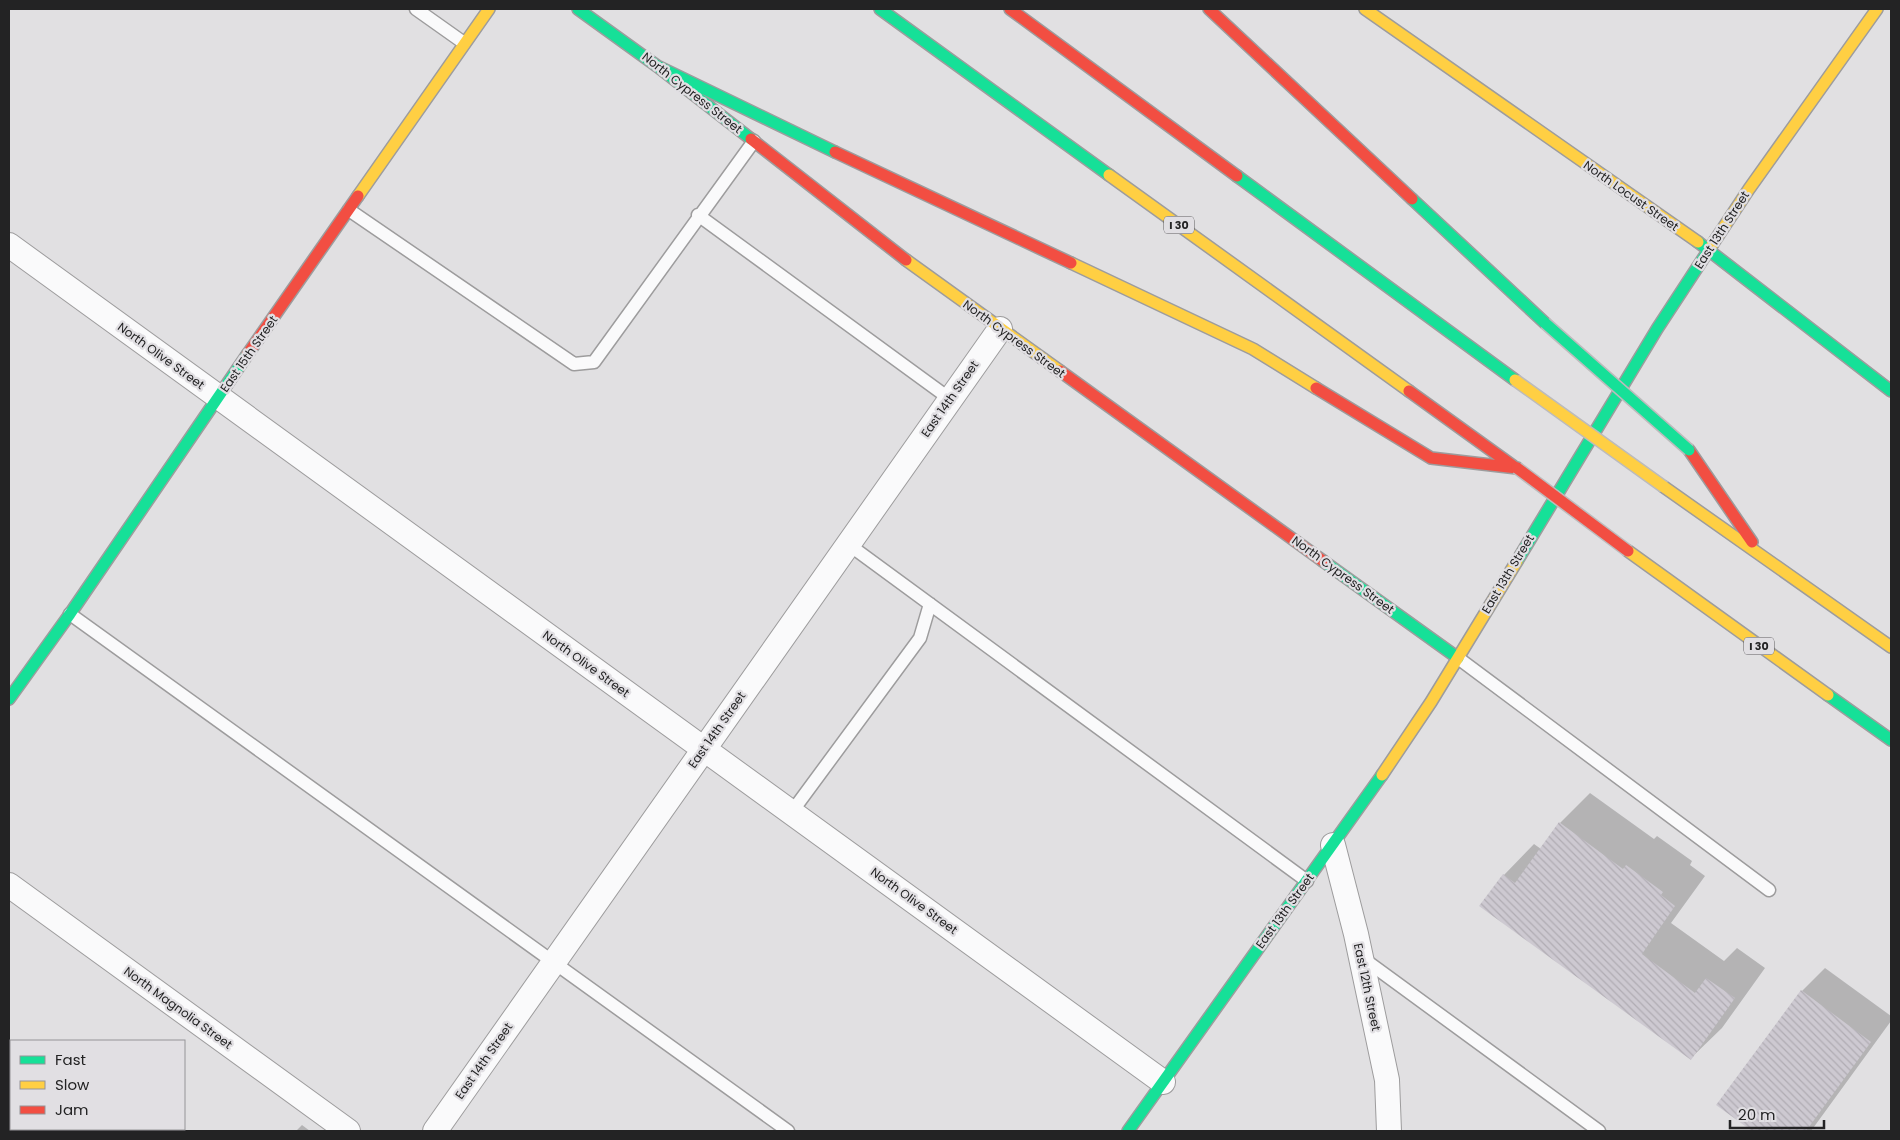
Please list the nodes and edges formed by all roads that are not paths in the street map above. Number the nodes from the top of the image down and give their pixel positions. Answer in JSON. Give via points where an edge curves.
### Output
{"nodes":[{"id":1,"x":416,"y":9,"type":"edge"},
{"id":2,"x":489,"y":9,"type":"edge"},
{"id":3,"x":578,"y":9,"type":"edge"},
{"id":4,"x":880,"y":9,"type":"edge"},
{"id":5,"x":1010,"y":9,"type":"edge"},
{"id":6,"x":1209,"y":9,"type":"edge"},
{"id":7,"x":1365,"y":9,"type":"edge"},
{"id":8,"x":1877,"y":9,"type":"edge"},
{"id":9,"x":464,"y":44,"type":"junction"},
{"id":10,"x":657,"y":66,"type":"junction"},
{"id":11,"x":754,"y":141,"type":"junction"},
{"id":12,"x":348,"y":210,"type":"junction"},
{"id":13,"x":698,"y":215,"type":"junction"},
{"id":14,"x":9,"y":245,"type":"edge"},
{"id":15,"x":1709,"y":250,"type":"junction"},
{"id":16,"x":1000,"y":328,"type":"junction"},
{"id":17,"x":1891,"y":391,"type":"edge"},
{"id":18,"x":218,"y":397,"type":"junction"},
{"id":19,"x":950,"y":399,"type":"junction"},
{"id":20,"x":1516,"y":468,"type":"junction"},
{"id":21,"x":848,"y":544,"type":"junction"},
{"id":22,"x":1762,"y":557,"type":"junction"},
{"id":23,"x":930,"y":604,"type":"junction"},
{"id":24,"x":70,"y":614,"type":"junction"},
{"id":25,"x":1891,"y":647,"type":"edge"},
{"id":26,"x":1458,"y":658,"type":"junction"},
{"id":27,"x":9,"y":699,"type":"edge"},
{"id":28,"x":1891,"y":740,"type":"edge"},
{"id":29,"x":704,"y":749,"type":"junction"},
{"id":30,"x":791,"y":813,"type":"junction"},
{"id":31,"x":1333,"y":845,"type":"junction"},
{"id":32,"x":1307,"y":881,"type":"junction"},
{"id":33,"x":9,"y":885,"type":"edge"},
{"id":34,"x":1769,"y":890,"type":"dead end"},
{"id":35,"x":1361,"y":957,"type":"junction"},
{"id":36,"x":554,"y":963,"type":"junction"},
{"id":37,"x":1163,"y":1082,"type":"junction"},
{"id":38,"x":348,"y":1131,"type":"edge"},
{"id":39,"x":435,"y":1131,"type":"edge"},
{"id":40,"x":788,"y":1131,"type":"edge"},
{"id":41,"x":1128,"y":1131,"type":"edge"},
{"id":42,"x":1389,"y":1131,"type":"edge"},
{"id":43,"x":1599,"y":1131,"type":"edge"}],
"edges":[{"from":1,"to":9,"type":"lane"},
{"from":2,"to":9,"type":"main road","name":"East 15th Street"},
{"from":3,"to":10,"type":"main road","name":"North Cypress Street"},
{"from":4,"to":20,"type":"main road","number":"I 30"},
{"from":5,"to":22,"type":"main road","bridge":true},
{"from":6,"to":22,"type":"main road","bridge":true,"via":[[1545,323],[1689,450]]},
{"from":7,"to":15,"type":"main road","name":"North Locust Street"},
{"from":8,"to":15,"type":"main road","name":"East 13th Street"},
{"from":9,"to":12,"type":"main road","name":"East 15th Street"},
{"from":10,"to":11,"type":"main road","name":"North Cypress Street"},
{"from":10,"to":20,"type":"main road","via":[[1253,349],[1432,458]]},
{"from":11,"to":13,"type":"lane"},
{"from":11,"to":16,"type":"main road","name":"North Cypress Street","via":[[915,267]]},
{"from":12,"to":13,"type":"lane","via":[[574,364],[594,362]]},
{"from":12,"to":18,"type":"main road","name":"East 15th Street"},
{"from":13,"to":19,"type":"lane"},
{"from":14,"to":18,"type":"street","name":"North Olive Street"},
{"from":15,"to":17,"type":"main road","name":"North Locust Street"},
{"from":15,"to":26,"type":"main road","name":"East 13th Street","via":[[1657,329]]},
{"from":16,"to":19,"type":"street","name":"East 14th Street"},
{"from":16,"to":26,"type":"main road","name":"North Cypress Street"},
{"from":18,"to":24,"type":"main road","name":"East 15th Street"},
{"from":18,"to":29,"type":"street","name":"North Olive Street"},
{"from":19,"to":21,"type":"street","name":"East 14th Street"},
{"from":20,"to":28,"type":"main road","number":"I 30","bridge":true},
{"from":21,"to":23,"type":"lane"},
{"from":21,"to":29,"type":"street","name":"East 14th Street"},
{"from":22,"to":25,"type":"main road"},
{"from":23,"to":30,"type":"lane","via":[[920,638]]},
{"from":23,"to":32,"type":"lane"},
{"from":24,"to":27,"type":"main road","name":"East 15th Street"},
{"from":24,"to":36,"type":"lane"},
{"from":26,"to":31,"type":"main road","name":"East 13th Street"},
{"from":26,"to":34,"type":"lane"},
{"from":29,"to":30,"type":"street","name":"North Olive Street"},
{"from":29,"to":36,"type":"street","name":"East 14th Street"},
{"from":30,"to":37,"type":"street","name":"North Olive Street"},
{"from":31,"to":32,"type":"main road","name":"East 13th Street"},
{"from":31,"to":35,"type":"street","name":"East 12th Street"},
{"from":32,"to":37,"type":"main road","name":"East 13th Street"},
{"from":33,"to":38,"type":"street","name":"North Magnolia Street"},
{"from":35,"to":42,"type":"street","name":"East 12th Street","via":[[1386,1080]]},
{"from":35,"to":43,"type":"lane"},
{"from":36,"to":39,"type":"street","name":"East 14th Street"},
{"from":36,"to":40,"type":"lane"},
{"from":37,"to":41,"type":"main road","name":"East 13th Street"}]}
